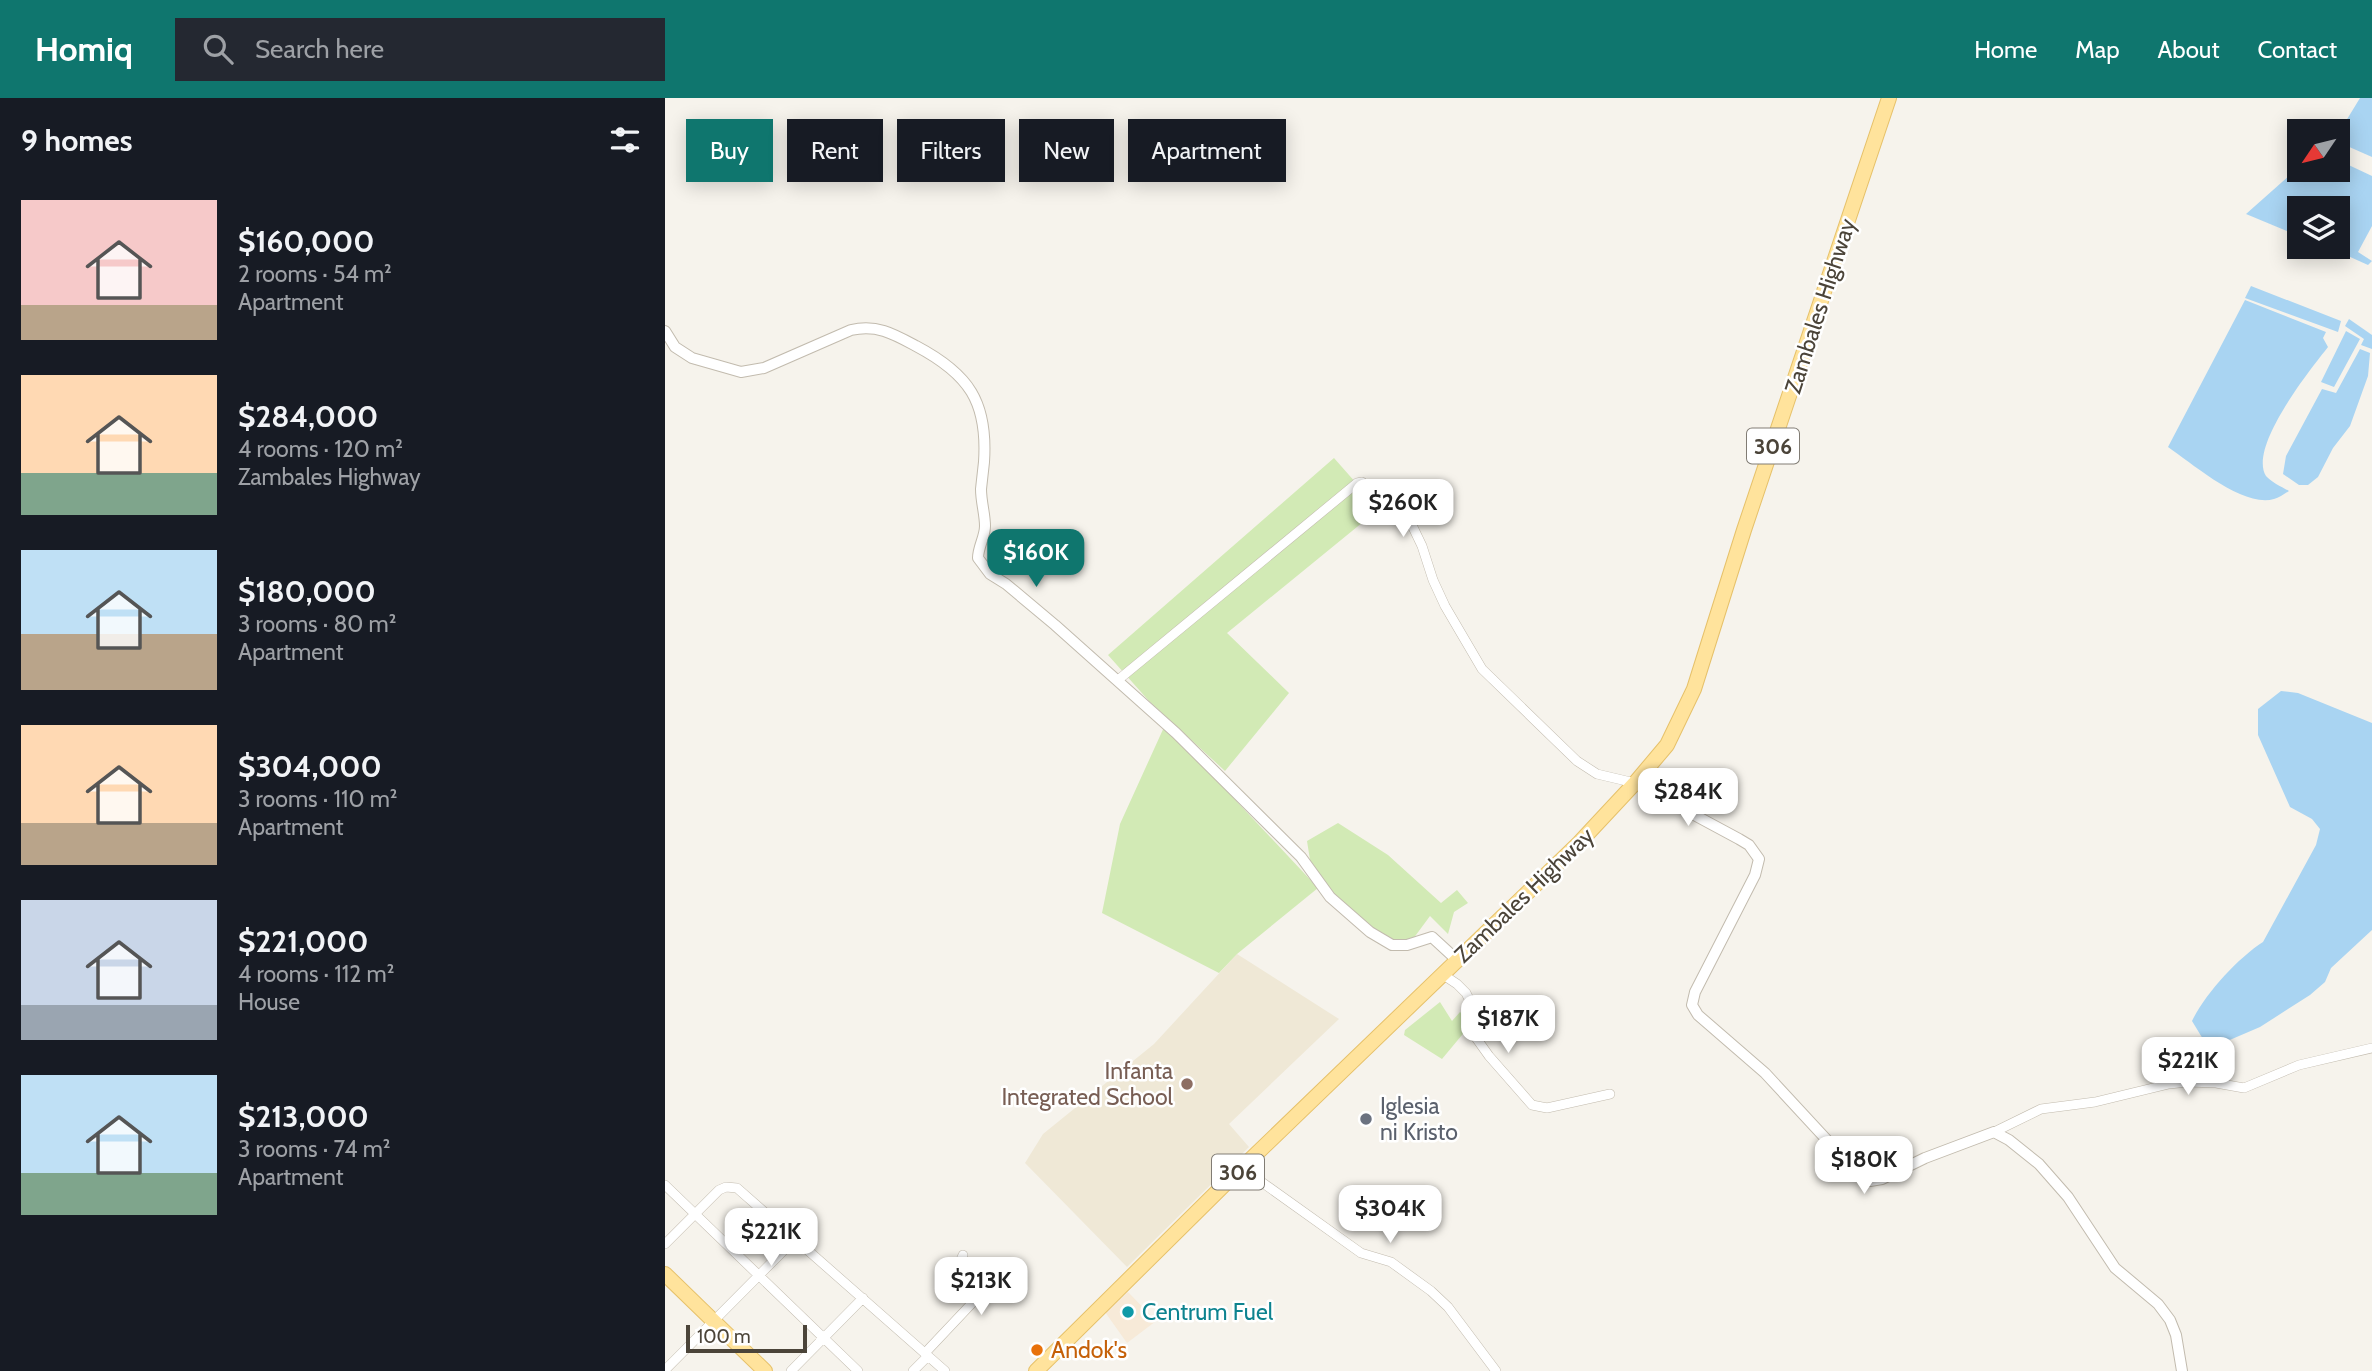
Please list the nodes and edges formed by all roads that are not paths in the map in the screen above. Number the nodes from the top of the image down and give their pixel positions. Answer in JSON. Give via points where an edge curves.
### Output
{"nodes":[{"id":1,"x":1889,"y":98,"type":"edge"},
{"id":2,"x":665,"y":331,"type":"edge"},
{"id":3,"x":1118,"y":680,"type":"junction"},
{"id":4,"x":1635,"y":783,"type":"junction"},
{"id":5,"x":1457,"y":960,"type":"junction"},
{"id":6,"x":1441,"y":974,"type":"junction"},
{"id":7,"x":2372,"y":1048,"type":"edge"},
{"id":8,"x":1610,"y":1094,"type":"dead end"},
{"id":9,"x":1994,"y":1132,"type":"junction"},
{"id":10,"x":1243,"y":1168,"type":"junction"},
{"id":11,"x":665,"y":1185,"type":"edge"},
{"id":12,"x":695,"y":1214,"type":"junction"},
{"id":13,"x":796,"y":1238,"type":"junction"},
{"id":14,"x":665,"y":1244,"type":"edge"},
{"id":15,"x":963,"y":1255,"type":"dead end"},
{"id":16,"x":665,"y":1274,"type":"edge"},
{"id":17,"x":759,"y":1277,"type":"junction"},
{"id":18,"x":863,"y":1298,"type":"junction"},
{"id":19,"x":714,"y":1322,"type":"junction"},
{"id":20,"x":823,"y":1338,"type":"junction"},
{"id":21,"x":927,"y":1354,"type":"junction"},
{"id":22,"x":668,"y":1368,"type":"edge"},
{"id":23,"x":765,"y":1371,"type":"edge"},
{"id":24,"x":791,"y":1371,"type":"edge"},
{"id":25,"x":858,"y":1371,"type":"edge"},
{"id":26,"x":913,"y":1371,"type":"edge"},
{"id":27,"x":945,"y":1371,"type":"edge"},
{"id":28,"x":1036,"y":1371,"type":"edge"},
{"id":29,"x":1496,"y":1371,"type":"edge"},
{"id":30,"x":2182,"y":1371,"type":"edge"}],
"edges":[{"from":1,"to":4,"type":"main road","name":"Zambales Highway","number":"306","via":[[1694,689],[1667,745]]},
{"from":2,"to":3,"type":"street","via":[[675,347],[692,358],[741,372],[764,368],[862,327],[888,331],[933,355],[970,389],[983,418],[981,563]]},
{"from":3,"to":4,"type":"street","via":[[1362,482],[1410,521],[1445,606],[1482,669],[1577,761],[1597,774]]},
{"from":3,"to":5,"type":"street","via":[[1258,813],[1301,857],[1330,897],[1370,932],[1392,945],[1432,937]]},
{"from":4,"to":5,"type":"main road","name":"Zambales Highway","number":"306"},
{"from":4,"to":9,"type":"street","via":[[1739,839],[1759,859],[1692,1005],[1765,1073],[1857,1175],[1876,1181]]},
{"from":5,"to":6,"type":"main road","name":"Zambales Highway","number":"306"},
{"from":6,"to":8,"type":"street","via":[[1467,993],[1474,1009],[1476,1039],[1532,1105],[1547,1108]]},
{"from":6,"to":10,"type":"main road","name":"Zambales Highway","number":"306"},
{"from":7,"to":9,"type":"street","via":[[2299,1065],[2244,1088],[2187,1082],[2041,1109]]},
{"from":9,"to":30,"type":"street","via":[[2039,1164],[2068,1197],[2115,1268],[2158,1304],[2176,1335]]},
{"from":10,"to":28,"type":"main road","name":"Zambales Highway","number":"306"},
{"from":10,"to":29,"type":"street","via":[[1360,1254],[1391,1262],[1431,1291]]},
{"from":11,"to":12,"type":"street"},
{"from":12,"to":13,"type":"street","via":[[719,1190],[731,1186]]},
{"from":12,"to":14,"type":"street"},
{"from":12,"to":17,"type":"street"},
{"from":13,"to":17,"type":"street"},
{"from":13,"to":18,"type":"street"},
{"from":15,"to":21,"type":"street","via":[[956,1271],[975,1300]]},
{"from":16,"to":19,"type":"main road"},
{"from":17,"to":19,"type":"street"},
{"from":17,"to":20,"type":"street"},
{"from":18,"to":20,"type":"street"},
{"from":18,"to":21,"type":"street"},
{"from":19,"to":22,"type":"street"},
{"from":19,"to":23,"type":"main road"},
{"from":20,"to":24,"type":"street"},
{"from":20,"to":25,"type":"street"},
{"from":21,"to":26,"type":"street"},
{"from":21,"to":27,"type":"street"}]}
